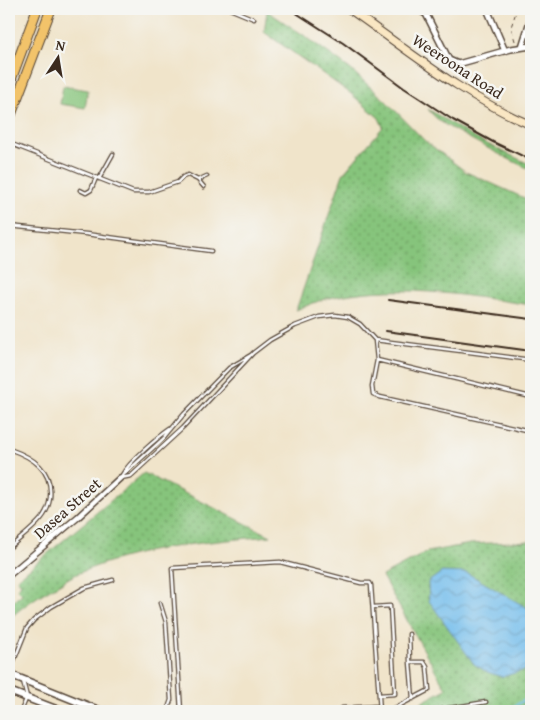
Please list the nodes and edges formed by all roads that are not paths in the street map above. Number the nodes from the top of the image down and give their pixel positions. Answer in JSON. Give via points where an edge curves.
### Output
{"nodes":[{"id":1,"x":37,"y":9,"type":"edge"},
{"id":2,"x":51,"y":9,"type":"edge"},
{"id":3,"x":230,"y":9,"type":"edge"},
{"id":4,"x":349,"y":9,"type":"edge"},
{"id":5,"x":418,"y":9,"type":"edge"},
{"id":6,"x":487,"y":9,"type":"edge"},
{"id":7,"x":531,"y":18,"type":"edge"},
{"id":8,"x":254,"y":19,"type":"dead end"},
{"id":9,"x":531,"y":46,"type":"edge"},
{"id":10,"x":520,"y":47,"type":"junction"},
{"id":11,"x":506,"y":51,"type":"junction"},
{"id":12,"x":9,"y":85,"type":"edge"},
{"id":13,"x":9,"y":120,"type":"edge"},
{"id":14,"x":531,"y":125,"type":"edge"},
{"id":15,"x":9,"y":143,"type":"edge"},
{"id":16,"x":113,"y":154,"type":"dead end"},
{"id":17,"x":207,"y":176,"type":"dead end"},
{"id":18,"x":97,"y":179,"type":"junction"},
{"id":19,"x":198,"y":180,"type":"junction"},
{"id":20,"x":204,"y":188,"type":"dead end"},
{"id":21,"x":80,"y":190,"type":"dead end"},
{"id":22,"x":9,"y":226,"type":"edge"},
{"id":23,"x":211,"y":252,"type":"dead end"},
{"id":24,"x":375,"y":340,"type":"junction"},
{"id":25,"x":253,"y":353,"type":"junction"},
{"id":26,"x":377,"y":360,"type":"junction"},
{"id":27,"x":531,"y":360,"type":"edge"},
{"id":28,"x":531,"y":397,"type":"edge"},
{"id":29,"x":531,"y":431,"type":"edge"},
{"id":30,"x":9,"y":448,"type":"edge"},
{"id":31,"x":120,"y":478,"type":"junction"},
{"id":32,"x":9,"y":548,"type":"edge"},
{"id":33,"x":9,"y":575,"type":"edge"},
{"id":34,"x":113,"y":580,"type":"dead end"},
{"id":35,"x":160,"y":603,"type":"dead end"},
{"id":36,"x":373,"y":607,"type":"junction"},
{"id":37,"x":409,"y":634,"type":"dead end"},
{"id":38,"x":410,"y":662,"type":"junction"},
{"id":39,"x":9,"y":674,"type":"edge"},
{"id":40,"x":23,"y":679,"type":"junction"},
{"id":41,"x":9,"y":691,"type":"edge"},
{"id":42,"x":378,"y":695,"type":"junction"},
{"id":43,"x":27,"y":697,"type":"junction"},
{"id":44,"x":412,"y":699,"type":"junction"},
{"id":45,"x":9,"y":700,"type":"edge"},
{"id":46,"x":486,"y":702,"type":"dead end"},
{"id":47,"x":379,"y":706,"type":"junction"},
{"id":48,"x":9,"y":711,"type":"edge"},
{"id":49,"x":21,"y":711,"type":"edge"},
{"id":50,"x":61,"y":711,"type":"edge"},
{"id":51,"x":101,"y":711,"type":"edge"},
{"id":52,"x":166,"y":711,"type":"edge"},
{"id":53,"x":181,"y":711,"type":"edge"},
{"id":54,"x":198,"y":711,"type":"edge"},
{"id":55,"x":211,"y":711,"type":"edge"},
{"id":56,"x":342,"y":711,"type":"edge"},
{"id":57,"x":380,"y":711,"type":"edge"},
{"id":58,"x":388,"y":711,"type":"edge"},
{"id":59,"x":431,"y":711,"type":"edge"}],
"edges":[{"from":1,"to":12,"type":"highway"},
{"from":2,"to":13,"type":"highway"},
{"from":3,"to":8,"type":"lane"},
{"from":4,"to":14,"type":"main road","name":"Weeroona Road","via":[[463,89]]},
{"from":5,"to":11,"type":"street","via":[[426,14],[452,62],[458,64]]},
{"from":6,"to":11,"type":"street"},
{"from":7,"to":10,"type":"street"},
{"from":9,"to":10,"type":"street"},
{"from":10,"to":11,"type":"street"},
{"from":15,"to":18,"type":"lane"},
{"from":16,"to":18,"type":"lane"},
{"from":17,"to":19,"type":"lane"},
{"from":18,"to":19,"type":"lane","via":[[133,192],[149,192],[188,175]]},
{"from":18,"to":21,"type":"lane","via":[[92,190],[86,193]]},
{"from":19,"to":20,"type":"lane"},
{"from":22,"to":23,"type":"lane"},
{"from":24,"to":25,"type":"lane","via":[[360,324],[348,317],[335,315],[296,326]]},
{"from":24,"to":26,"type":"lane"},
{"from":24,"to":27,"type":"lane"},
{"from":25,"to":31,"type":"lane","via":[[229,368],[173,426],[124,470]]},
{"from":25,"to":31,"type":"lane","via":[[183,428],[131,476]]},
{"from":26,"to":28,"type":"lane"},
{"from":26,"to":29,"type":"lane","via":[[373,394]]},
{"from":30,"to":32,"type":"lane","via":[[25,454],[42,468],[50,483],[50,491],[48,506],[41,519]]},
{"from":31,"to":33,"type":"street","name":"Dasea Street"},
{"from":34,"to":39,"type":"lane","via":[[84,588],[34,620],[27,628]]},
{"from":35,"to":52,"type":"lane","via":[[166,622],[171,700]]},
{"from":36,"to":42,"type":"lane"},
{"from":36,"to":42,"type":"lane","via":[[390,606],[395,694]]},
{"from":36,"to":53,"type":"lane","via":[[370,583],[280,562],[172,568]]},
{"from":37,"to":38,"type":"lane"},
{"from":38,"to":44,"type":"lane"},
{"from":38,"to":44,"type":"lane","via":[[424,662],[429,690]]},
{"from":39,"to":40,"type":"street"},
{"from":40,"to":43,"type":"lane"},
{"from":40,"to":51,"type":"street"},
{"from":41,"to":43,"type":"street"},
{"from":42,"to":47,"type":"lane"},
{"from":43,"to":49,"type":"lane"},
{"from":43,"to":50,"type":"street"},
{"from":44,"to":58,"type":"lane"},
{"from":45,"to":48,"type":"lane"},
{"from":46,"to":59,"type":"lane"},
{"from":47,"to":56,"type":"lane","via":[[342,708]]},
{"from":47,"to":57,"type":"lane"},
{"from":54,"to":55,"type":"lane"}]}
